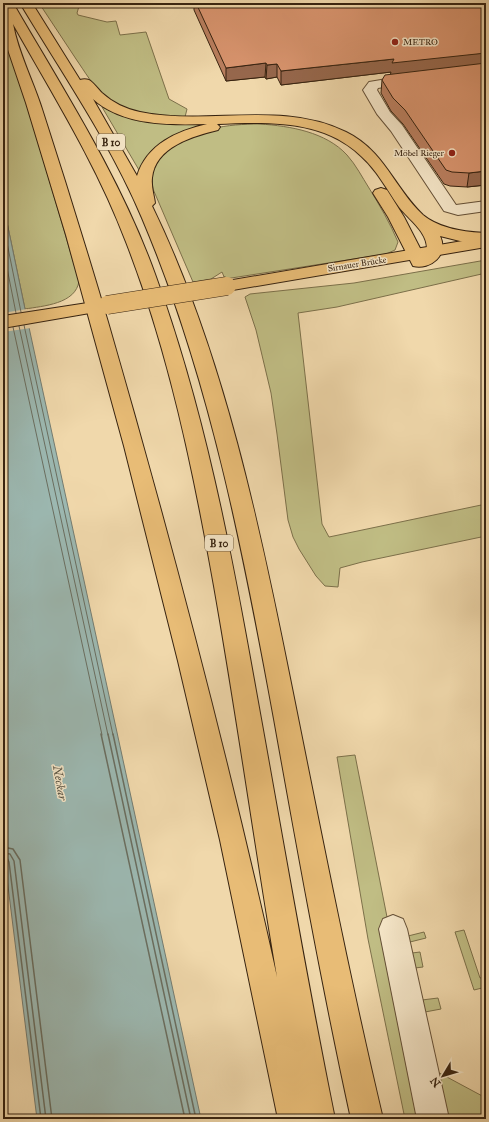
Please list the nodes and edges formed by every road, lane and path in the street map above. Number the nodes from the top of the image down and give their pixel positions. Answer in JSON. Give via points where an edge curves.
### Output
{"nodes":[{"id":1,"x":6,"y":3,"type":"edge"},
{"id":2,"x":26,"y":3,"type":"edge"},
{"id":3,"x":68,"y":70,"type":"junction"},
{"id":4,"x":426,"y":78,"type":"edge"},
{"id":5,"x":410,"y":148,"type":"junction"},
{"id":6,"x":434,"y":163,"type":"edge"},
{"id":7,"x":486,"y":206,"type":"edge"},
{"id":8,"x":149,"y":217,"type":"junction"},
{"id":9,"x":417,"y":218,"type":"junction"},
{"id":10,"x":486,"y":238,"type":"edge"},
{"id":11,"x":486,"y":242,"type":"edge"},
{"id":12,"x":486,"y":250,"type":"edge"},
{"id":13,"x":423,"y":257,"type":"junction"},
{"id":14,"x":101,"y":306,"type":"junction"},
{"id":15,"x":3,"y":322,"type":"edge"},
{"id":16,"x":393,"y":929,"type":"dead end"},
{"id":17,"x":294,"y":1119,"type":"edge"},
{"id":18,"x":320,"y":1119,"type":"edge"},
{"id":19,"x":367,"y":1119,"type":"edge"},
{"id":20,"x":434,"y":1119,"type":"edge"}],
"edges":[{"from":1,"to":14,"type":"main road","via":[[7,28]]},
{"from":1,"to":18,"type":"main road","number":"B 10","via":[[110,185],[146,272],[171,349],[194,431],[218,540],[268,836]]},
{"from":2,"to":3,"type":"main road","number":"B 10"},
{"from":3,"to":8,"type":"main road","number":"B 10","via":[[115,149]]},
{"from":3,"to":9,"type":"main road","via":[[102,100],[136,115],[177,120],[272,119],[308,123],[328,129],[351,140],[368,154]]},
{"from":4,"to":5,"type":"lane","via":[[380,83],[370,89],[384,114]]},
{"from":5,"to":6,"type":"lane","via":[[427,154]]},
{"from":5,"to":7,"type":"lane","via":[[452,209]]},
{"from":8,"to":13,"type":"main road","via":[[145,177],[148,166],[171,143],[195,131],[219,125],[258,122],[286,124],[330,138],[355,154]]},
{"from":8,"to":19,"type":"main road","number":"B 10","via":[[191,324],[221,421],[249,534]]},
{"from":9,"to":10,"type":"main road","via":[[454,236]]},
{"from":9,"to":13,"type":"main road","via":[[433,238],[436,246]]},
{"from":11,"to":13,"type":"main road","name":"Sirnauer Brücke"},
{"from":12,"to":13,"type":"main road","name":"Sirnauer Brücke"},
{"from":13,"to":14,"type":"main road","name":"Sirnauer Brücke","bridge":true,"via":[[319,277],[227,286]]},
{"from":14,"to":15,"type":"main road","name":"Sirnauer Brücke"},
{"from":14,"to":17,"type":"main road","via":[[233,840]]},
{"from":16,"to":20,"type":"lane"}]}
